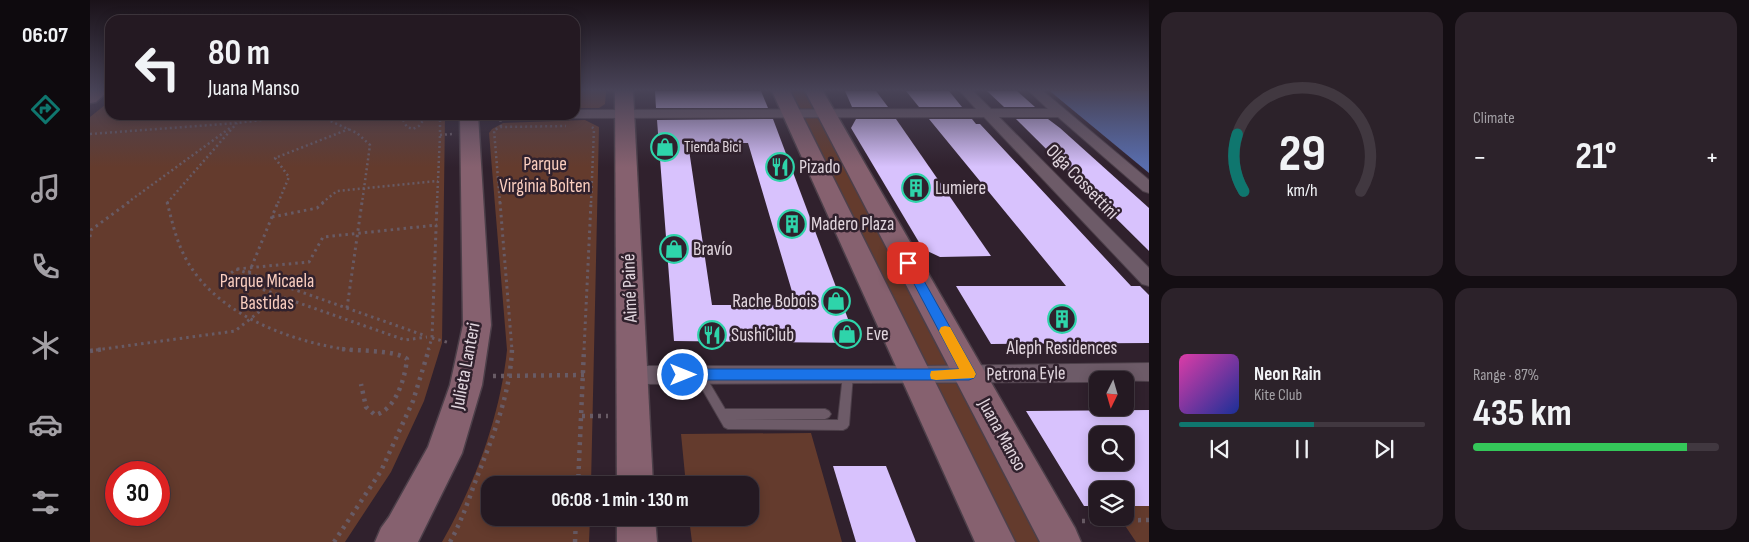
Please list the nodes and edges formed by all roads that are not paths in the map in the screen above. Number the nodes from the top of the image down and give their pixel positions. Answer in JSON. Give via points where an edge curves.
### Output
{"nodes":[{"id":1,"x":624,"y":116,"type":"edge"},
{"id":2,"x":793,"y":116,"type":"edge"},
{"id":3,"x":828,"y":116,"type":"edge"},
{"id":4,"x":990,"y":116,"type":"edge"},
{"id":5,"x":1064,"y":116,"type":"edge"},
{"id":6,"x":469,"y":120,"type":"edge"},
{"id":7,"x":1149,"y":188,"type":"edge"},
{"id":8,"x":1149,"y":279,"type":"edge"},
{"id":9,"x":1149,"y":372,"type":"edge"},
{"id":10,"x":969,"y":374,"type":"junction"},
{"id":11,"x":633,"y":375,"type":"junction"},
{"id":12,"x":699,"y":375,"type":"junction"},
{"id":13,"x":848,"y":375,"type":"junction"},
{"id":14,"x":917,"y":375,"type":"junction"},
{"id":15,"x":722,"y":414,"type":"junction"},
{"id":16,"x":825,"y":414,"type":"dead end"},
{"id":17,"x":635,"y":476,"type":"edge"},
{"id":18,"x":636,"y":526,"type":"edge"},
{"id":19,"x":1055,"y":531,"type":"edge"},
{"id":20,"x":395,"y":542,"type":"edge"},
{"id":21,"x":636,"y":542,"type":"edge"},
{"id":22,"x":995,"y":542,"type":"edge"}],
"edges":[{"from":1,"to":11,"type":"street","name":"Aimé Painé"},
{"from":2,"to":14,"type":"street"},
{"from":3,"to":10,"type":"street","name":"Juana Manso"},
{"from":4,"to":8,"type":"street","name":"Olga Cossettini"},
{"from":5,"to":7,"type":"street"},
{"from":6,"to":20,"type":"street","name":"Julieta Lanteri","via":[[476,325],[472,349],[444,453]]},
{"from":9,"to":10,"type":"street","name":"Petrona Eyle"},
{"from":10,"to":14,"type":"street","name":"Petrona Eyle"},
{"from":10,"to":19,"type":"street","name":"Juana Manso"},
{"from":11,"to":12,"type":"street","name":"Petrona Eyle"},
{"from":11,"to":17,"type":"street","name":"Aimé Painé"},
{"from":12,"to":13,"type":"street","name":"Petrona Eyle"},
{"from":12,"to":15,"type":"lane"},
{"from":13,"to":14,"type":"street","name":"Petrona Eyle"},
{"from":13,"to":15,"type":"lane","via":[[844,424],[728,424]]},
{"from":14,"to":22,"type":"street"},
{"from":15,"to":16,"type":"lane"},
{"from":18,"to":21,"type":"street"}]}
